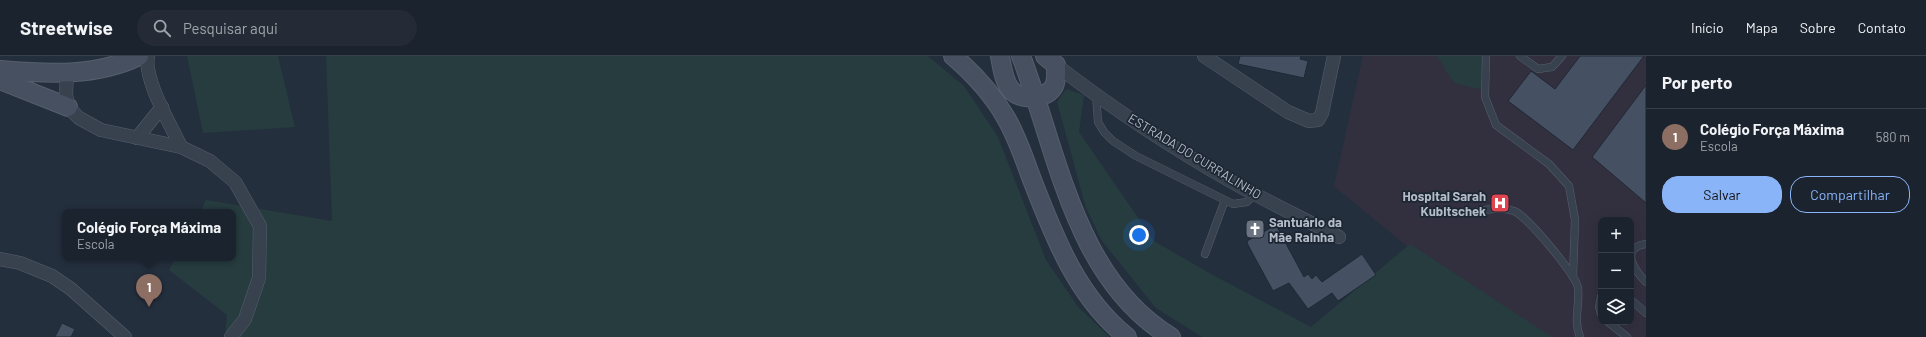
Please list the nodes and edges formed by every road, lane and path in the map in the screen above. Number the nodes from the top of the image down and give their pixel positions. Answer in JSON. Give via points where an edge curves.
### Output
{"nodes":[{"id":1,"x":139,"y":56,"type":"edge"},
{"id":2,"x":148,"y":56,"type":"edge"},
{"id":3,"x":953,"y":56,"type":"edge"},
{"id":4,"x":1000,"y":56,"type":"edge"},
{"id":5,"x":1022,"y":56,"type":"edge"},
{"id":6,"x":1334,"y":56,"type":"edge"},
{"id":7,"x":1486,"y":56,"type":"edge"},
{"id":8,"x":1562,"y":56,"type":"edge"},
{"id":9,"x":1522,"y":57,"type":"edge"},
{"id":10,"x":1209,"y":58,"type":"edge"},
{"id":11,"x":1050,"y":60,"type":"edge"},
{"id":12,"x":0,"y":70,"type":"edge"},
{"id":13,"x":67,"y":74,"type":"junction"},
{"id":14,"x":0,"y":80,"type":"edge"},
{"id":15,"x":1078,"y":82,"type":"junction"},
{"id":16,"x":1053,"y":88,"type":"junction"},
{"id":17,"x":1096,"y":94,"type":"junction"},
{"id":18,"x":1037,"y":98,"type":"junction"},
{"id":19,"x":68,"y":106,"type":"junction"},
{"id":20,"x":162,"y":107,"type":"junction"},
{"id":21,"x":137,"y":138,"type":"junction"},
{"id":22,"x":181,"y":147,"type":"junction"},
{"id":23,"x":1255,"y":194,"type":"junction"},
{"id":24,"x":1224,"y":200,"type":"junction"},
{"id":25,"x":1475,"y":212,"type":"dead end"},
{"id":26,"x":1339,"y":237,"type":"dead end"},
{"id":27,"x":1646,"y":244,"type":"edge"},
{"id":28,"x":1205,"y":254,"type":"dead end"},
{"id":29,"x":0,"y":259,"type":"edge"},
{"id":30,"x":1573,"y":276,"type":"junction"},
{"id":31,"x":1646,"y":282,"type":"edge"},
{"id":32,"x":1634,"y":303,"type":"edge"},
{"id":33,"x":1646,"y":313,"type":"edge"},
{"id":34,"x":1612,"y":325,"type":"edge"},
{"id":35,"x":125,"y":337,"type":"edge"},
{"id":36,"x":231,"y":337,"type":"edge"},
{"id":37,"x":1127,"y":337,"type":"edge"},
{"id":38,"x":1172,"y":337,"type":"edge"},
{"id":39,"x":1580,"y":337,"type":"edge"},
{"id":40,"x":1627,"y":337,"type":"edge"}],
"edges":[{"from":1,"to":13,"type":"street","via":[[125,63]]},
{"from":2,"to":20,"type":"street","via":[[146,65]]},
{"from":3,"to":37,"type":"street","via":[[986,89],[1007,119],[1059,245],[1078,282],[1099,309]]},
{"from":4,"to":18,"type":"street","via":[[1006,79],[1013,91],[1022,96]]},
{"from":5,"to":18,"type":"street"},
{"from":6,"to":10,"type":"street","via":[[1322,113],[1318,120],[1309,121],[1288,112]]},
{"from":7,"to":30,"type":"lane","via":[[1485,97],[1496,125],[1549,164],[1569,186],[1575,220]]},
{"from":8,"to":9,"type":"lane","via":[[1552,67],[1545,69],[1538,69]]},
{"from":11,"to":15,"type":"street","name":"ESTRADA DO CURRALINHO"},
{"from":11,"to":16,"type":"street","via":[[1056,79]]},
{"from":12,"to":13,"type":"street"},
{"from":13,"to":19,"type":"street"},
{"from":14,"to":19,"type":"street"},
{"from":15,"to":16,"type":"street"},
{"from":15,"to":17,"type":"street","name":"ESTRADA DO CURRALINHO"},
{"from":16,"to":18,"type":"street"},
{"from":17,"to":23,"type":"street","name":"ESTRADA DO CURRALINHO","via":[[1174,147]]},
{"from":17,"to":24,"type":"lane","via":[[1098,122],[1113,141],[1136,156]]},
{"from":18,"to":38,"type":"street","via":[[1062,178],[1090,247],[1132,305]]},
{"from":19,"to":21,"type":"street","via":[[79,118],[101,130]]},
{"from":20,"to":21,"type":"street"},
{"from":20,"to":22,"type":"street"},
{"from":21,"to":22,"type":"street"},
{"from":22,"to":36,"type":"street","via":[[210,161],[235,182],[260,226],[259,278],[245,319]]},
{"from":23,"to":24,"type":"lane","via":[[1247,202],[1240,204]]},
{"from":23,"to":26,"type":"street","name":"ESTRADA DO CURRALINHO"},
{"from":24,"to":28,"type":"lane"},
{"from":25,"to":30,"type":"lane","via":[[1492,208],[1515,212],[1540,233]]},
{"from":27,"to":31,"type":"lane","via":[[1633,249],[1631,261],[1637,273]]},
{"from":29,"to":35,"type":"street","via":[[20,263],[52,276],[71,289]]},
{"from":30,"to":39,"type":"lane","via":[[1578,288],[1576,323]]},
{"from":32,"to":33,"type":"lane"},
{"from":34,"to":40,"type":"lane"}]}
